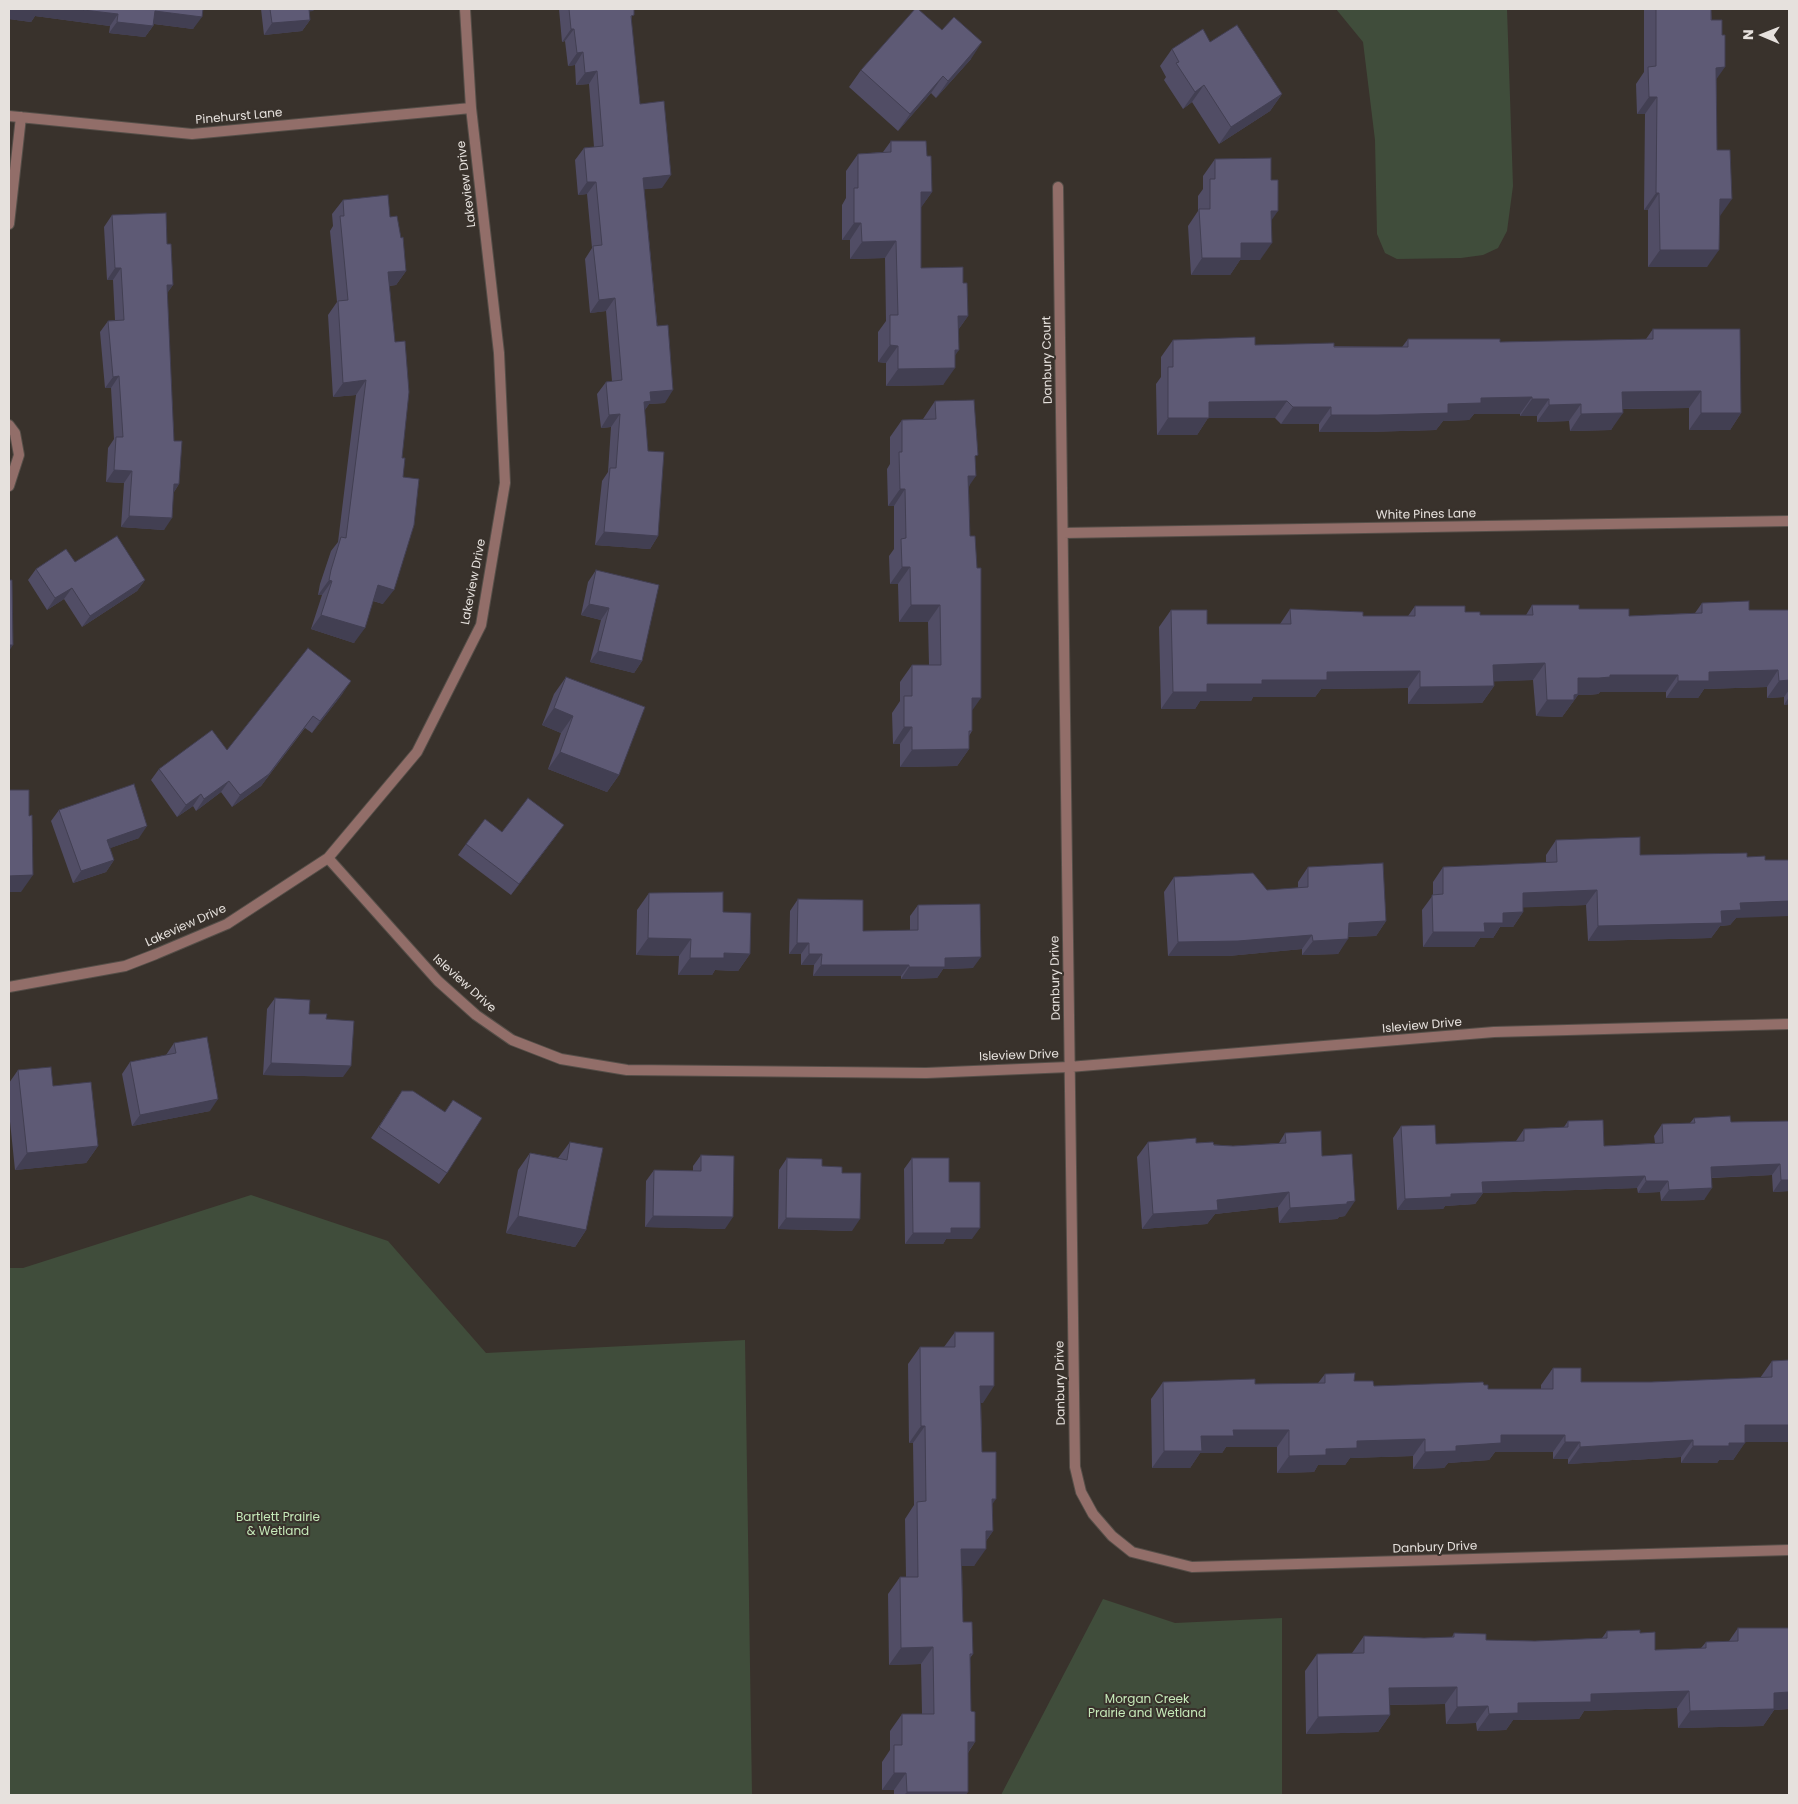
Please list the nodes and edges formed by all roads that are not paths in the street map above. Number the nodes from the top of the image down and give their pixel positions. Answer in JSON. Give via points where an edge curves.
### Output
{"nodes":[{"id":1,"x":466,"y":9,"type":"edge"},
{"id":2,"x":471,"y":108,"type":"junction"},
{"id":3,"x":9,"y":116,"type":"edge"},
{"id":4,"x":21,"y":117,"type":"junction"},
{"id":5,"x":1058,"y":187,"type":"dead end"},
{"id":6,"x":9,"y":224,"type":"edge"},
{"id":7,"x":9,"y":425,"type":"edge"},
{"id":8,"x":9,"y":486,"type":"edge"},
{"id":9,"x":1789,"y":521,"type":"edge"},
{"id":10,"x":1064,"y":533,"type":"junction"},
{"id":11,"x":328,"y":858,"type":"junction"},
{"id":12,"x":9,"y":988,"type":"edge"},
{"id":13,"x":1789,"y":1024,"type":"edge"},
{"id":14,"x":1069,"y":1067,"type":"junction"},
{"id":15,"x":1789,"y":1550,"type":"edge"}],
"edges":[{"from":1,"to":2,"type":"street","name":"Lakeview Drive"},
{"from":2,"to":4,"type":"street","name":"Pinehurst Lane","via":[[192,134]]},
{"from":2,"to":11,"type":"street","name":"Lakeview Drive","via":[[499,353],[505,483],[481,625],[417,752]]},
{"from":3,"to":4,"type":"street","name":"Pinehurst Lane"},
{"from":4,"to":6,"type":"street"},
{"from":5,"to":10,"type":"street","name":"Danbury Court"},
{"from":7,"to":8,"type":"street","via":[[15,432],[19,455]]},
{"from":9,"to":10,"type":"street","name":"White Pines Lane"},
{"from":10,"to":14,"type":"street","name":"Danbury Drive"},
{"from":11,"to":12,"type":"street","name":"Lakeview Drive","via":[[227,924],[156,954],[125,966]]},
{"from":11,"to":14,"type":"street","name":"Isleview Drive","via":[[438,981],[476,1015],[512,1040],[560,1059],[627,1070],[926,1073]]},
{"from":13,"to":14,"type":"street","name":"Isleview Drive","via":[[1494,1032]]},
{"from":14,"to":15,"type":"street","name":"Danbury Drive","via":[[1075,1467],[1081,1492],[1093,1514],[1132,1552],[1192,1568]]}]}
